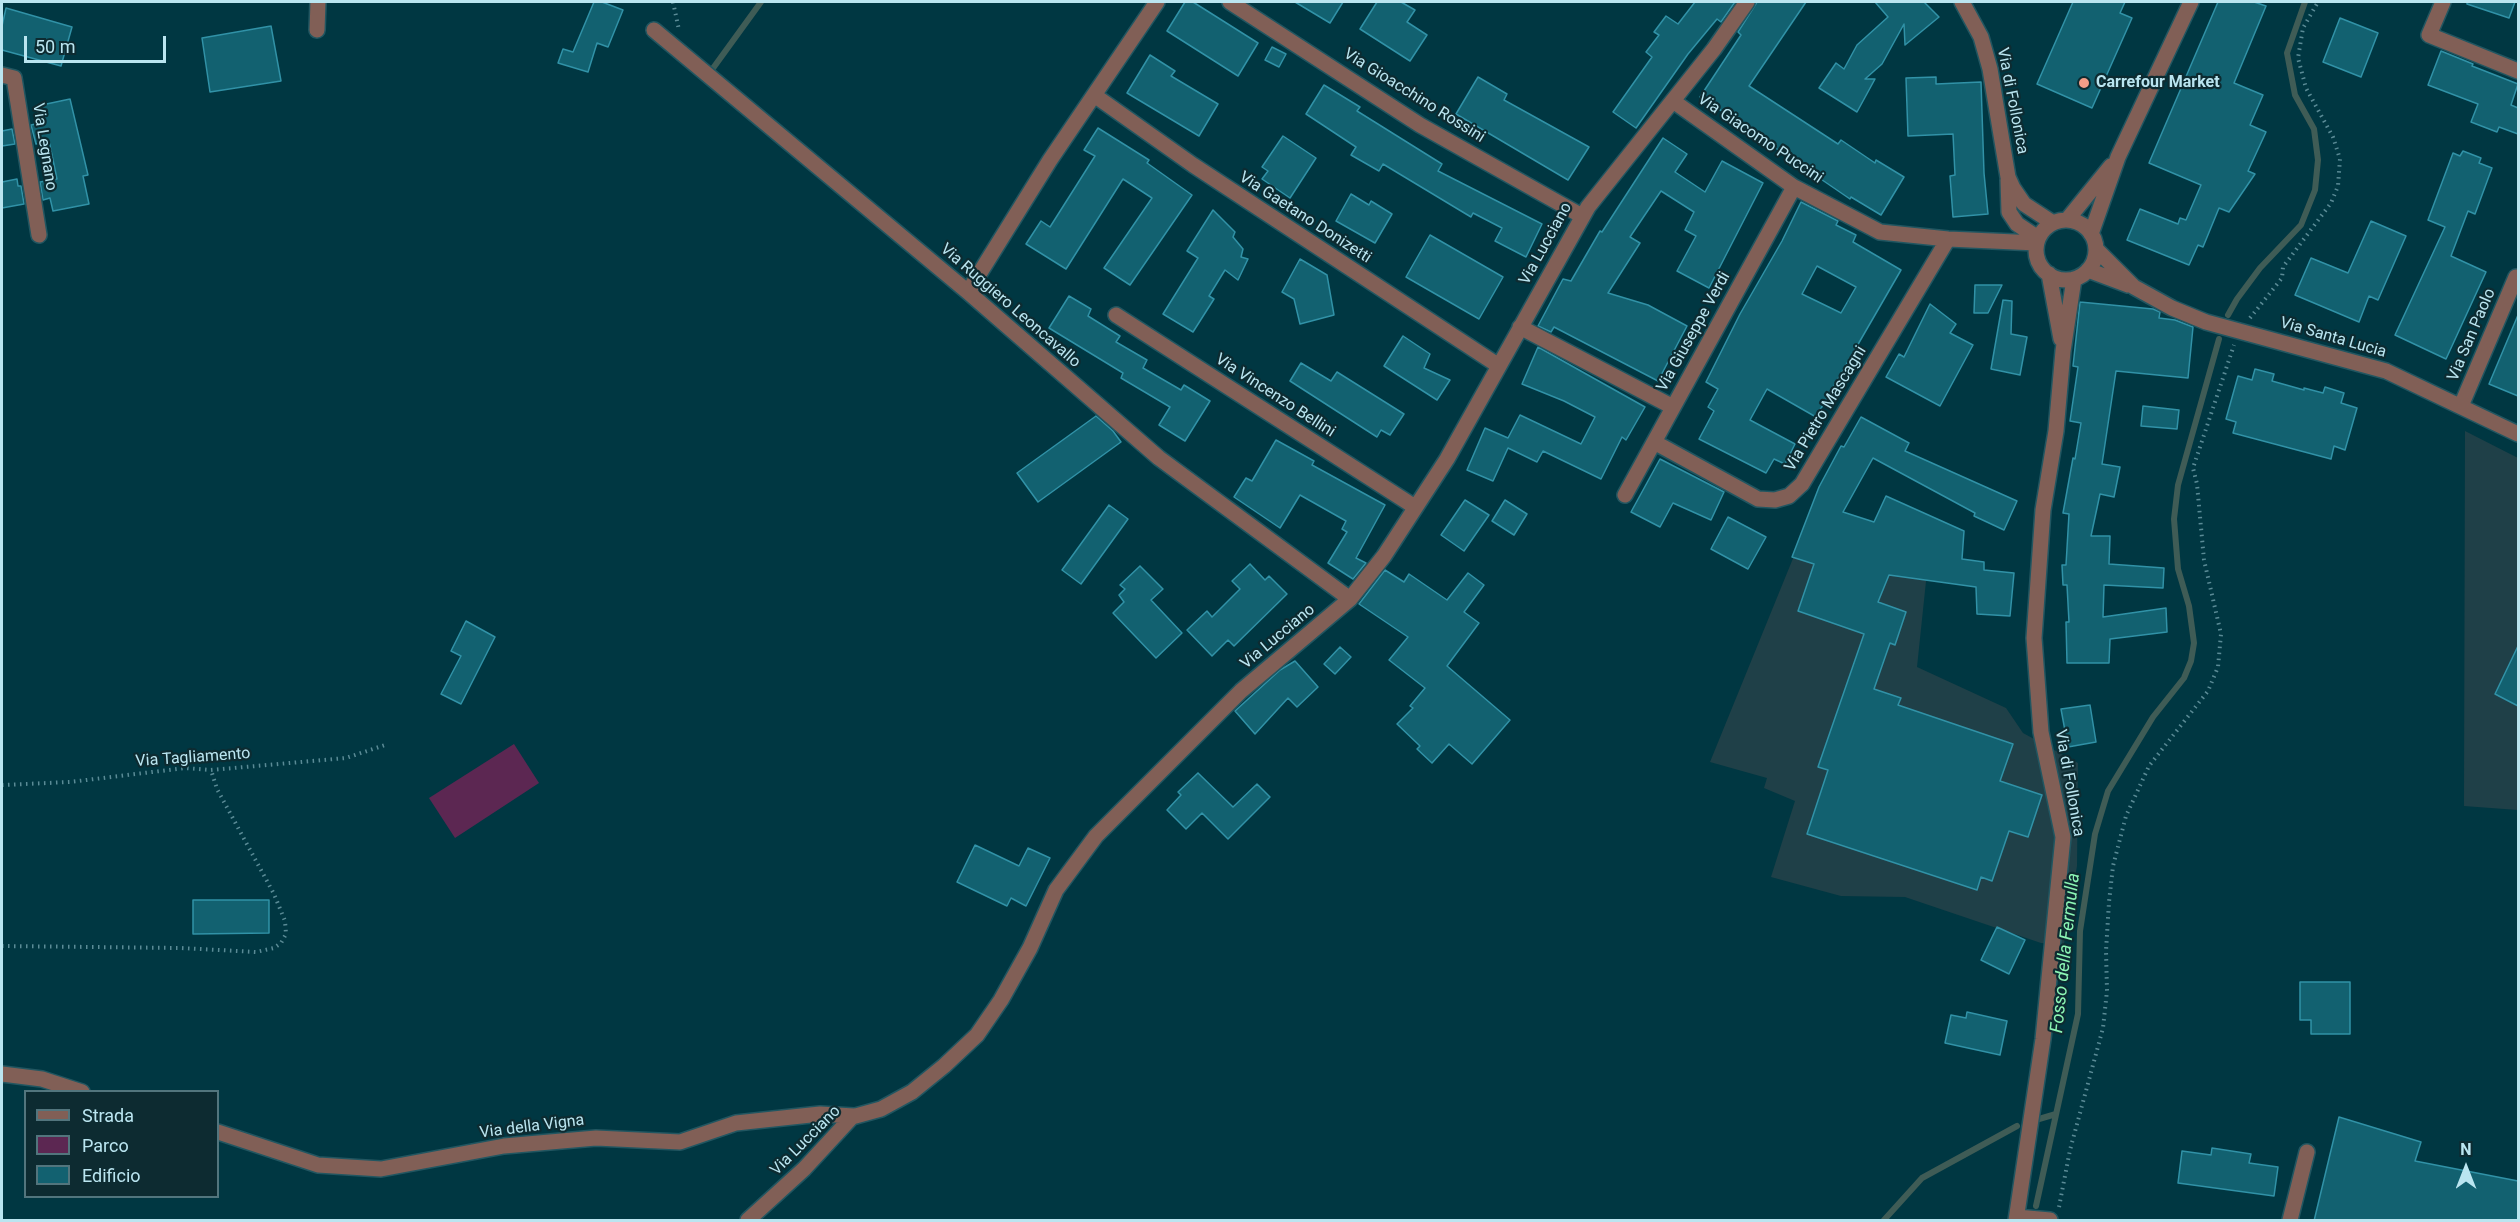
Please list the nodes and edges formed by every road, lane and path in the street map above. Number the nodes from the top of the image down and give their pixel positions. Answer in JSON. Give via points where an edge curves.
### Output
{"nodes":[{"id":1,"x":318,"y":2,"type":"edge"},
{"id":2,"x":1157,"y":2,"type":"edge"},
{"id":3,"x":1230,"y":2,"type":"edge"},
{"id":4,"x":1747,"y":2,"type":"edge"},
{"id":5,"x":1962,"y":2,"type":"edge"},
{"id":6,"x":2191,"y":2,"type":"edge"},
{"id":7,"x":2318,"y":2,"type":"edge"},
{"id":8,"x":2443,"y":2,"type":"edge"},
{"id":9,"x":317,"y":30,"type":"dead end"},
{"id":10,"x":654,"y":30,"type":"dead end"},
{"id":11,"x":2518,"y":71,"type":"edge"},
{"id":12,"x":2,"y":75,"type":"edge"},
{"id":13,"x":1094,"y":95,"type":"junction"},
{"id":14,"x":1673,"y":101,"type":"junction"},
{"id":15,"x":2118,"y":157,"type":"junction"},
{"id":16,"x":2008,"y":177,"type":"junction"},
{"id":17,"x":1794,"y":187,"type":"junction"},
{"id":18,"x":1582,"y":216,"type":"junction"},
{"id":19,"x":2060,"y":221,"type":"junction"},
{"id":20,"x":2091,"y":234,"type":"junction"},
{"id":21,"x":39,"y":235,"type":"dead end"},
{"id":22,"x":1948,"y":239,"type":"junction"},
{"id":23,"x":2038,"y":241,"type":"junction"},
{"id":24,"x":2096,"y":249,"type":"junction"},
{"id":25,"x":2088,"y":270,"type":"junction"},
{"id":26,"x":2049,"y":274,"type":"junction"},
{"id":27,"x":2516,"y":277,"type":"dead end"},
{"id":28,"x":2074,"y":279,"type":"junction"},
{"id":29,"x":2134,"y":287,"type":"junction"},
{"id":30,"x":968,"y":292,"type":"junction"},
{"id":31,"x":1116,"y":315,"type":"dead end"},
{"id":32,"x":1520,"y":327,"type":"junction"},
{"id":33,"x":2239,"y":331,"type":"junction"},
{"id":34,"x":2063,"y":351,"type":"junction"},
{"id":35,"x":1499,"y":366,"type":"junction"},
{"id":36,"x":2461,"y":406,"type":"junction"},
{"id":37,"x":1673,"y":407,"type":"junction"},
{"id":38,"x":2518,"y":434,"type":"edge"},
{"id":39,"x":1654,"y":442,"type":"junction"},
{"id":40,"x":1625,"y":495,"type":"dead end"},
{"id":41,"x":1415,"y":507,"type":"junction"},
{"id":42,"x":1350,"y":599,"type":"junction"},
{"id":43,"x":385,"y":745,"type":"dead end"},
{"id":44,"x":211,"y":770,"type":"junction"},
{"id":45,"x":2,"y":785,"type":"edge"},
{"id":46,"x":2,"y":946,"type":"edge"},
{"id":47,"x":2,"y":1074,"type":"edge"},
{"id":48,"x":76,"y":1090,"type":"edge"},
{"id":49,"x":854,"y":1116,"type":"junction"},
{"id":50,"x":219,"y":1132,"type":"edge"},
{"id":51,"x":2307,"y":1152,"type":"dead end"},
{"id":52,"x":2055,"y":1216,"type":"edge"},
{"id":53,"x":2017,"y":1219,"type":"edge"},
{"id":54,"x":748,"y":1221,"type":"edge"},
{"id":55,"x":2290,"y":1221,"type":"edge"}],
"edges":[{"from":1,"to":9,"type":"street"},
{"from":2,"to":13,"type":"street"},
{"from":3,"to":18,"type":"street","name":"Via Gioacchino Rossini","via":[[1420,125]]},
{"from":4,"to":14,"type":"street","name":"Via Lucciano"},
{"from":5,"to":16,"type":"street","name":"Via di Follonica","via":[[1981,37],[1990,69]]},
{"from":6,"to":15,"type":"street"},
{"from":7,"to":33,"type":"path","via":[[2304,28],[2298,57],[2306,88],[2333,137],[2340,159],[2338,186],[2331,203],[2283,267],[2282,278]]},
{"from":8,"to":11,"type":"street","via":[[2429,35]]},
{"from":10,"to":30,"type":"street","name":"Via Ruggiero Leoncavallo"},
{"from":12,"to":21,"type":"street","name":"Via Legnano","via":[[14,78]]},
{"from":13,"to":30,"type":"street"},
{"from":13,"to":35,"type":"street","name":"Via Gaetano Donizetti","via":[[1193,165]]},
{"from":14,"to":17,"type":"street","name":"Via Giacomo Puccini"},
{"from":14,"to":18,"type":"street","name":"Via Lucciano"},
{"from":15,"to":19,"type":"street"},
{"from":15,"to":20,"type":"street"},
{"from":16,"to":19,"type":"street","name":"Via di Follonica","via":[[2020,200]]},
{"from":16,"to":23,"type":"street","name":"Via di Follonica","via":[[2009,212]]},
{"from":17,"to":22,"type":"street","name":"Via Giacomo Puccini","via":[[1880,232]]},
{"from":17,"to":37,"type":"street","name":"Via Giuseppe Verdi"},
{"from":18,"to":32,"type":"street","name":"Via Lucciano"},
{"from":19,"to":20,"type":"street","via":[[2080,224]]},
{"from":19,"to":23,"type":"street","via":[[2044,229]]},
{"from":20,"to":24,"type":"street"},
{"from":22,"to":23,"type":"street","name":"Via Giacomo Puccini"},
{"from":22,"to":39,"type":"street","name":"Via Pietro Mascagni","via":[[1802,484],[1789,496],[1758,499]]},
{"from":23,"to":26,"type":"street","via":[[2037,258]]},
{"from":24,"to":25,"type":"street"},
{"from":24,"to":29,"type":"street","name":"Via Santa Lucia"},
{"from":25,"to":28,"type":"street"},
{"from":25,"to":29,"type":"street","name":"Via Santa Lucia"},
{"from":26,"to":28,"type":"street"},
{"from":26,"to":34,"type":"street","name":"Via di Follonica"},
{"from":27,"to":36,"type":"street","name":"Via San Paolo"},
{"from":28,"to":34,"type":"street","name":"Via di Follonica"},
{"from":29,"to":33,"type":"street","name":"Via Santa Lucia","via":[[2184,314]]},
{"from":30,"to":42,"type":"street","name":"Via Ruggiero Leoncavallo","via":[[1158,458]]},
{"from":31,"to":41,"type":"street","name":"Via Vincenzo Bellini"},
{"from":32,"to":35,"type":"street","name":"Via Lucciano"},
{"from":32,"to":37,"type":"street"},
{"from":33,"to":36,"type":"street","name":"Via Santa Lucia","via":[[2370,366]]},
{"from":33,"to":52,"type":"path","via":[[2193,468],[2204,561],[2221,633],[2218,667],[2208,691],[2149,766],[2126,816],[2113,866],[2109,902],[2103,1028]]},
{"from":34,"to":53,"type":"street","name":"Via di Follonica","via":[[2056,431],[2043,510],[2034,638],[2041,732],[2063,837],[2043,1039]]},
{"from":35,"to":41,"type":"street","name":"Via Lucciano"},
{"from":36,"to":38,"type":"street","name":"Via Santa Lucia"},
{"from":37,"to":39,"type":"street","name":"Via Giuseppe Verdi"},
{"from":39,"to":40,"type":"street","name":"Via Giuseppe Verdi"},
{"from":41,"to":42,"type":"street","name":"Via Lucciano"},
{"from":42,"to":49,"type":"street","name":"Via Lucciano","via":[[1242,691],[1096,836],[1056,890],[1025,956],[977,1035],[912,1092],[881,1109]]},
{"from":43,"to":44,"type":"path","name":"Via Tagliamento","via":[[346,758]]},
{"from":44,"to":45,"type":"path","name":"Via Tagliamento","via":[[185,768],[70,782]]},
{"from":44,"to":46,"type":"path","via":[[285,921],[286,934],[281,943],[256,952]]},
{"from":47,"to":48,"type":"street","via":[[42,1079]]},
{"from":49,"to":50,"type":"street","name":"Via della Vigna","via":[[820,1114],[736,1124],[680,1142],[596,1138],[504,1146],[381,1169],[318,1165]]},
{"from":49,"to":54,"type":"street","name":"Via Lucciano"},
{"from":51,"to":55,"type":"street"},
{"from":52,"to":53,"type":"street"}]}
